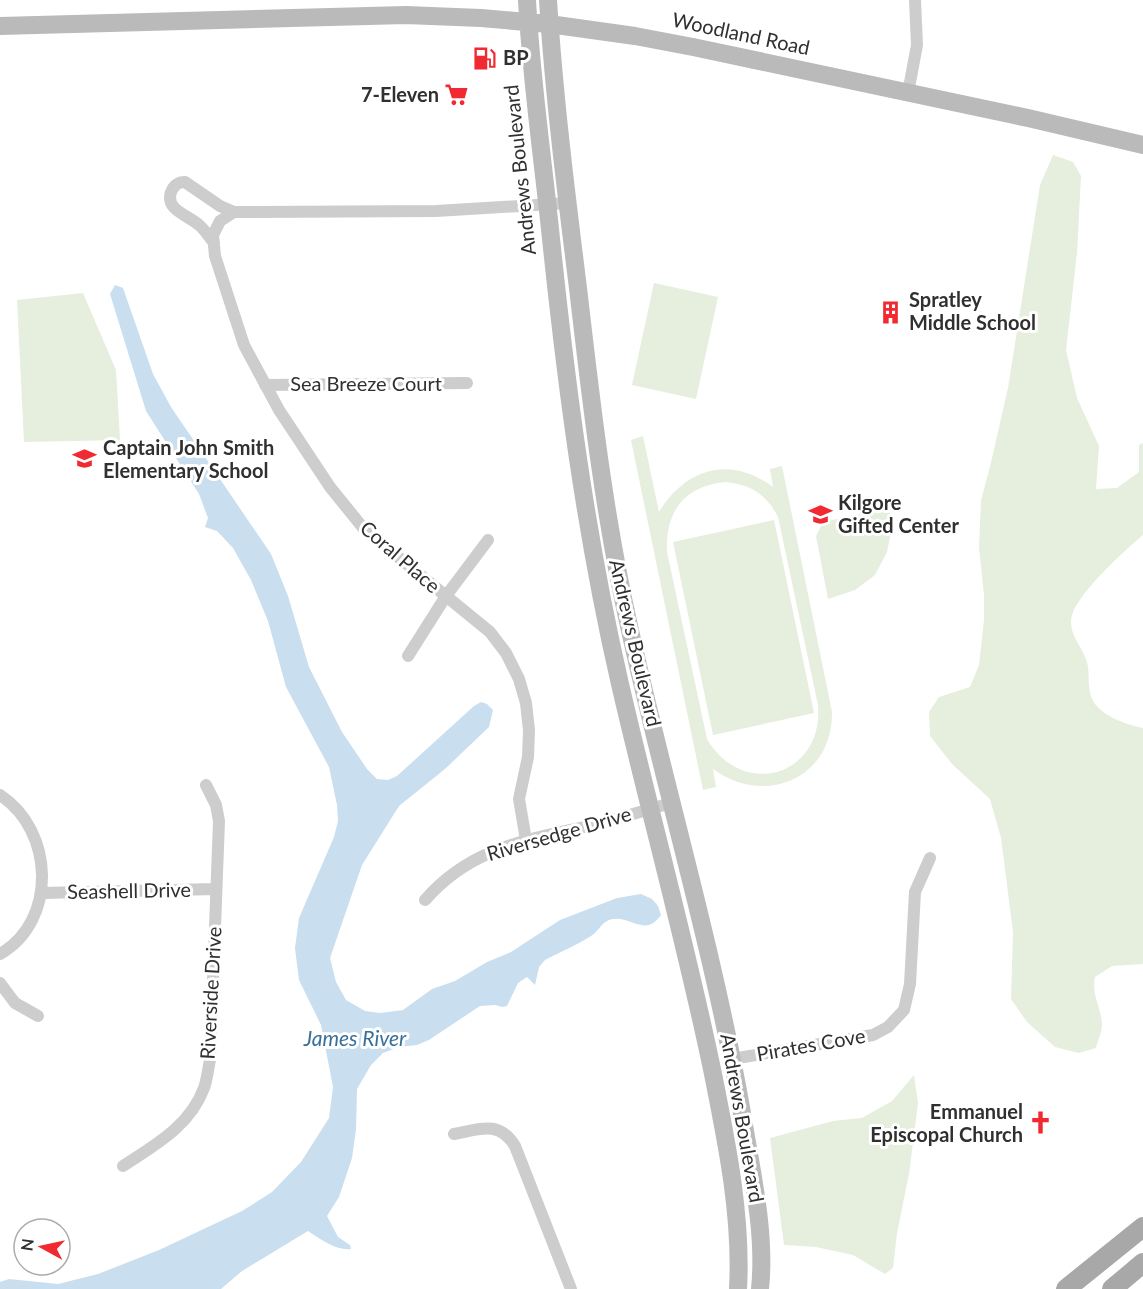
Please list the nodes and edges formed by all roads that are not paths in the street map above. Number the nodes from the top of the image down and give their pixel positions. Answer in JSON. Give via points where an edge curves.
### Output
{"nodes":[{"id":1,"x":527,"y":0,"type":"edge"},
{"id":2,"x":548,"y":0,"type":"edge"},
{"id":3,"x":915,"y":0,"type":"edge"},
{"id":4,"x":528,"y":21,"type":"junction"},
{"id":5,"x":549,"y":24,"type":"junction"},
{"id":6,"x":0,"y":26,"type":"edge"},
{"id":7,"x":908,"y":93,"type":"junction"},
{"id":8,"x":1143,"y":136,"type":"edge"},
{"id":9,"x":1143,"y":145,"type":"edge"},
{"id":10,"x":568,"y":202,"type":"junction"},
{"id":11,"x":547,"y":204,"type":"junction"},
{"id":12,"x":234,"y":212,"type":"junction"},
{"id":13,"x":214,"y":243,"type":"junction"},
{"id":14,"x":467,"y":383,"type":"dead end"},
{"id":15,"x":265,"y":385,"type":"junction"},
{"id":16,"x":488,"y":540,"type":"dead end"},
{"id":17,"x":446,"y":596,"type":"junction"},
{"id":18,"x":408,"y":656,"type":"dead end"},
{"id":19,"x":206,"y":785,"type":"dead end"},
{"id":20,"x":0,"y":795,"type":"edge"},
{"id":21,"x":672,"y":803,"type":"junction"},
{"id":22,"x":651,"y":808,"type":"junction"},
{"id":23,"x":526,"y":840,"type":"junction"},
{"id":24,"x":930,"y":858,"type":"dead end"},
{"id":25,"x":216,"y":889,"type":"junction"},
{"id":26,"x":42,"y":893,"type":"junction"},
{"id":27,"x":425,"y":900,"type":"dead end"},
{"id":28,"x":0,"y":954,"type":"edge"},
{"id":29,"x":0,"y":983,"type":"edge"},
{"id":30,"x":38,"y":1016,"type":"dead end"},
{"id":31,"x":732,"y":1059,"type":"junction"},
{"id":32,"x":454,"y":1134,"type":"dead end"},
{"id":33,"x":123,"y":1166,"type":"dead end"},
{"id":34,"x":1143,"y":1227,"type":"edge"},
{"id":35,"x":1143,"y":1263,"type":"edge"},
{"id":36,"x":571,"y":1289,"type":"edge"},
{"id":37,"x":738,"y":1289,"type":"edge"},
{"id":38,"x":760,"y":1289,"type":"edge"},
{"id":39,"x":1066,"y":1289,"type":"edge"},
{"id":40,"x":1112,"y":1289,"type":"edge"}],
"edges":[{"from":1,"to":4,"type":"street","name":"Andrews Boulevard"},
{"from":2,"to":5,"type":"street","name":"Andrews Boulevard"},
{"from":3,"to":7,"type":"street","via":[[917,45]]},
{"from":4,"to":5,"type":"street","name":"Woodland Road"},
{"from":4,"to":6,"type":"street","name":"Woodland Road","via":[[406,15]]},
{"from":4,"to":11,"type":"street","name":"Andrews Boulevard"},
{"from":5,"to":7,"type":"street","name":"Woodland Road","via":[[693,47]]},
{"from":5,"to":10,"type":"street","name":"Andrews Boulevard"},
{"from":7,"to":9,"type":"street","name":"Woodland Road"},
{"from":8,"to":9,"type":"street"},
{"from":10,"to":11,"type":"street"},
{"from":10,"to":21,"type":"street","name":"Andrews Boulevard","via":[[607,512],[628,623]]},
{"from":11,"to":12,"type":"street","via":[[393,212]]},
{"from":11,"to":22,"type":"street","name":"Andrews Boulevard","via":[[587,527]]},
{"from":12,"to":13,"type":"street","via":[[219,221]]},
{"from":12,"to":13,"type":"street","via":[[185,182],[178,182],[173,188],[171,204],[199,225]]},
{"from":13,"to":15,"type":"street","name":"Coral Place","via":[[244,345]]},
{"from":14,"to":15,"type":"street","name":"Sea Breeze Court"},
{"from":15,"to":17,"type":"street","name":"Coral Place","via":[[330,487],[364,529]]},
{"from":16,"to":17,"type":"street"},
{"from":17,"to":18,"type":"street"},
{"from":17,"to":23,"type":"street","name":"Coral Place","via":[[490,632],[519,679],[529,730],[519,799]]},
{"from":19,"to":25,"type":"street","name":"Riverside Drive","via":[[219,812]]},
{"from":20,"to":26,"type":"street","via":[[31,829],[42,868]]},
{"from":21,"to":22,"type":"street","name":"Riversedge Drive"},
{"from":21,"to":31,"type":"street","name":"Andrews Boulevard"},
{"from":22,"to":23,"type":"street","name":"Riversedge Drive"},
{"from":22,"to":37,"type":"street","name":"Andrews Boulevard","via":[[716,1092],[736,1208]]},
{"from":23,"to":27,"type":"street","name":"Riversedge Drive","via":[[467,862]]},
{"from":24,"to":31,"type":"street","name":"Pirates Cove","via":[[915,892],[910,984],[904,1010],[888,1028],[873,1035]]},
{"from":25,"to":26,"type":"street","name":"Seashell Drive"},
{"from":25,"to":33,"type":"street","name":"Riverside Drive","via":[[210,1060],[204,1089],[180,1125]]},
{"from":26,"to":28,"type":"street","via":[[22,935]]},
{"from":29,"to":30,"type":"street","via":[[10,999]]},
{"from":31,"to":38,"type":"street","name":"Andrews Boulevard","via":[[756,1207]]},
{"from":32,"to":36,"type":"street","via":[[497,1128],[508,1135]]},
{"from":34,"to":39,"type":"main road"},
{"from":35,"to":40,"type":"main road"}]}
